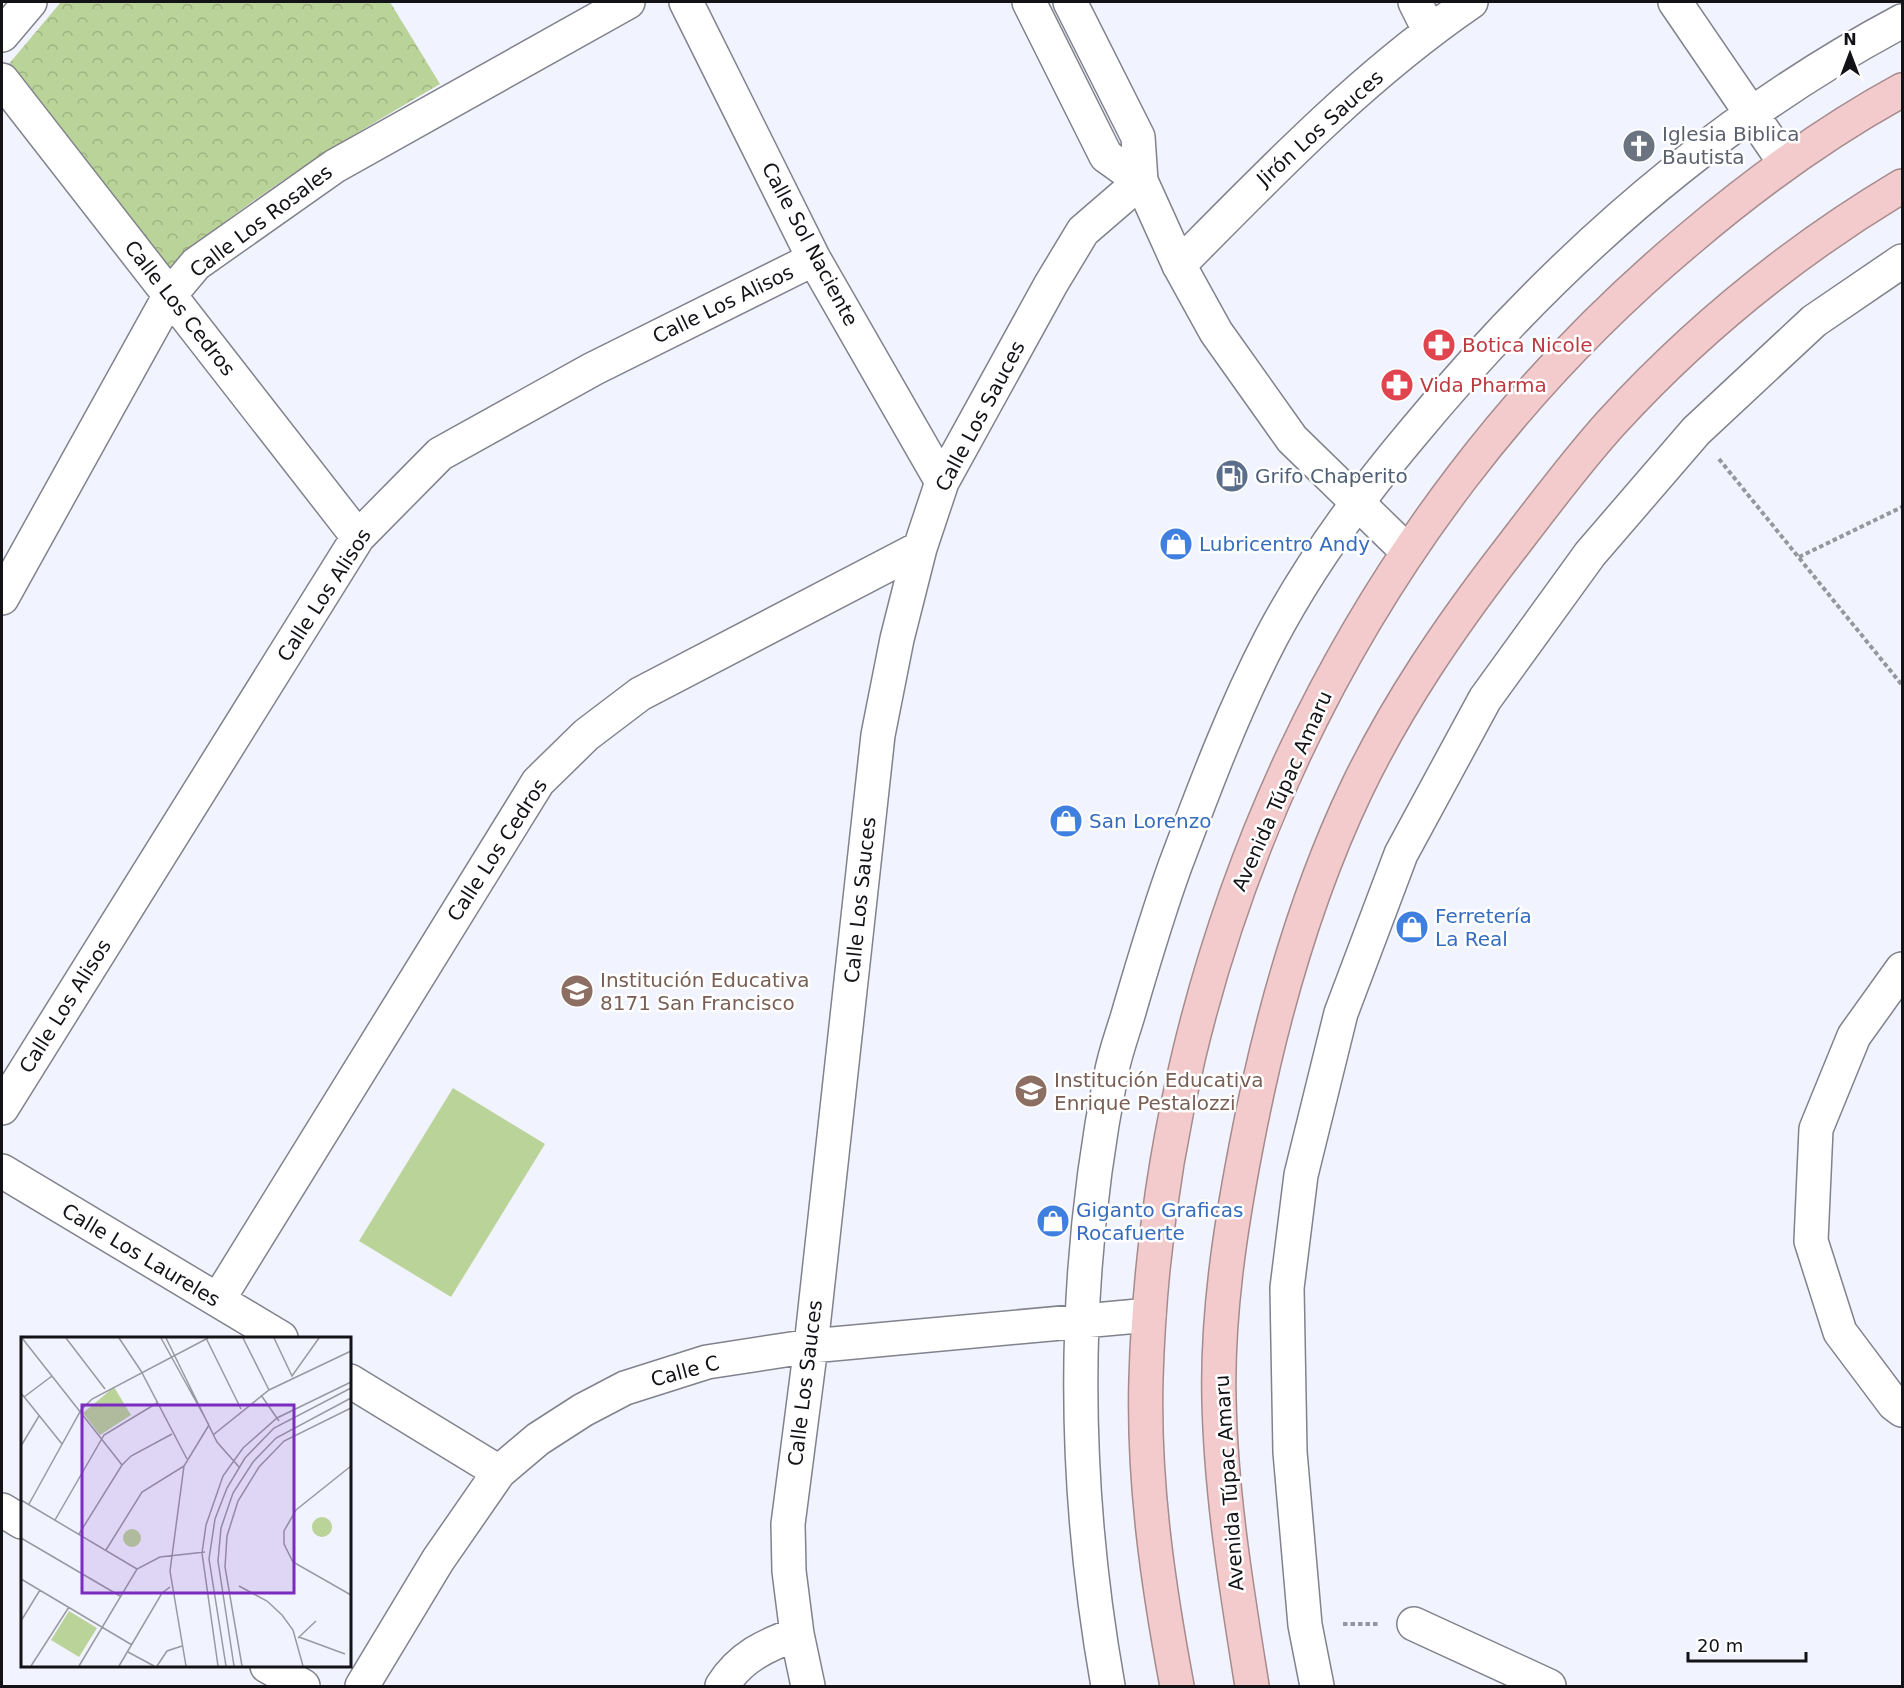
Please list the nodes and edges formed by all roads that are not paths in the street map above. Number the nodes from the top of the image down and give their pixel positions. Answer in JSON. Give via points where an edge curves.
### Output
{"nodes":[{"id":1,"x":30,"y":2,"type":"edge"},
{"id":2,"x":628,"y":2,"type":"edge"},
{"id":3,"x":686,"y":2,"type":"edge"},
{"id":4,"x":1029,"y":2,"type":"edge"},
{"id":5,"x":1070,"y":2,"type":"edge"},
{"id":6,"x":1415,"y":2,"type":"edge"},
{"id":7,"x":1471,"y":2,"type":"edge"},
{"id":8,"x":1675,"y":2,"type":"edge"},
{"id":9,"x":1902,"y":21,"type":"edge"},
{"id":10,"x":1429,"y":30,"type":"junction"},
{"id":11,"x":2,"y":35,"type":"edge"},
{"id":12,"x":2,"y":80,"type":"edge"},
{"id":13,"x":1902,"y":90,"type":"edge"},
{"id":14,"x":1750,"y":114,"type":"junction"},
{"id":15,"x":1785,"y":163,"type":"junction"},
{"id":16,"x":1141,"y":181,"type":"junction"},
{"id":17,"x":1902,"y":186,"type":"edge"},
{"id":18,"x":1902,"y":207,"type":"edge"},
{"id":19,"x":1848,"y":218,"type":"junction"},
{"id":20,"x":814,"y":259,"type":"junction"},
{"id":21,"x":1902,"y":261,"type":"edge"},
{"id":22,"x":1179,"y":265,"type":"junction"},
{"id":23,"x":170,"y":295,"type":"junction"},
{"id":24,"x":942,"y":482,"type":"junction"},
{"id":25,"x":1355,"y":503,"type":"junction"},
{"id":26,"x":358,"y":537,"type":"junction"},
{"id":27,"x":920,"y":548,"type":"junction"},
{"id":28,"x":1408,"y":552,"type":"junction"},
{"id":29,"x":2,"y":597,"type":"edge"},
{"id":30,"x":1902,"y":969,"type":"edge"},
{"id":31,"x":2,"y":1108,"type":"edge"},
{"id":32,"x":2,"y":1172,"type":"edge"},
{"id":33,"x":218,"y":1300,"type":"junction"},
{"id":34,"x":1149,"y":1315,"type":"junction"},
{"id":35,"x":1080,"y":1321,"type":"junction"},
{"id":36,"x":279,"y":1337,"type":"edge"},
{"id":37,"x":811,"y":1346,"type":"junction"},
{"id":38,"x":351,"y":1381,"type":"edge"},
{"id":39,"x":1902,"y":1410,"type":"edge"},
{"id":40,"x":499,"y":1472,"type":"junction"},
{"id":41,"x":2,"y":1510,"type":"edge"},
{"id":42,"x":21,"y":1521,"type":"edge"},
{"id":43,"x":1414,"y":1624,"type":"road end"},
{"id":44,"x":797,"y":1634,"type":"junction"},
{"id":45,"x":270,"y":1667,"type":"edge"},
{"id":46,"x":303,"y":1686,"type":"edge"},
{"id":47,"x":362,"y":1686,"type":"edge"},
{"id":48,"x":722,"y":1686,"type":"edge"},
{"id":49,"x":808,"y":1686,"type":"edge"},
{"id":50,"x":1108,"y":1686,"type":"edge"},
{"id":51,"x":1177,"y":1686,"type":"edge"},
{"id":52,"x":1252,"y":1686,"type":"edge"},
{"id":53,"x":1317,"y":1686,"type":"edge"},
{"id":54,"x":1549,"y":1686,"type":"edge"}],
"edges":[{"from":1,"to":11,"type":"street"},
{"from":2,"to":23,"type":"street","name":"Calle Los Rosales","via":[[334,166],[196,264]]},
{"from":3,"to":20,"type":"street","name":"Calle Sol Naciente"},
{"from":4,"to":16,"type":"street","via":[[1106,156]]},
{"from":5,"to":16,"type":"street","via":[[1138,136]]},
{"from":6,"to":10,"type":"street"},
{"from":7,"to":10,"type":"street","name":"Jirón Los Sauces"},
{"from":8,"to":14,"type":"street"},
{"from":9,"to":14,"type":"street"},
{"from":10,"to":22,"type":"street","name":"Jirón Los Sauces","via":[[1296,146]]},
{"from":12,"to":23,"type":"street","name":"Calle Los Cedros"},
{"from":13,"to":15,"type":"highway","name":"Avenida Túpac Amaru"},
{"from":14,"to":15,"type":"street"},
{"from":14,"to":25,"type":"street","via":[[1647,195],[1550,282],[1452,385]]},
{"from":15,"to":28,"type":"highway","name":"Avenida Túpac Amaru","via":[[1654,268],[1580,339],[1473,463]]},
{"from":16,"to":22,"type":"street"},
{"from":16,"to":24,"type":"street","name":"Calle Los Sauces","via":[[1083,231]]},
{"from":17,"to":19,"type":"highway","name":"Avenida Túpac Amaru"},
{"from":18,"to":19,"type":"highway"},
{"from":19,"to":52,"type":"highway","name":"Avenida Túpac Amaru","via":[[1743,297],[1672,360],[1577,463],[1432,655],[1357,788],[1328,855],[1272,1027],[1254,1104],[1222,1311],[1219,1399],[1227,1513]]},
{"from":20,"to":24,"type":"street","name":"Calle Sol Naciente"},
{"from":20,"to":26,"type":"street","name":"Calle Los Alisos","via":[[592,369],[440,454]]},
{"from":21,"to":53,"type":"street","via":[[1814,321],[1696,431],[1590,554],[1485,699],[1401,854],[1341,1013],[1301,1175],[1287,1288],[1290,1452],[1305,1624]]},
{"from":22,"to":25,"type":"street","via":[[1216,332],[1292,439]]},
{"from":23,"to":26,"type":"street","name":"Calle Los Cedros"},
{"from":23,"to":29,"type":"street","name":"Calle Los Rosales"},
{"from":24,"to":27,"type":"street","name":"Calle Los Sauces"},
{"from":25,"to":28,"type":"street"},
{"from":25,"to":35,"type":"street","via":[[1272,636],[1212,767],[1158,913],[1111,1072]]},
{"from":26,"to":31,"type":"street","name":"Calle Los Alisos"},
{"from":27,"to":33,"type":"street","name":"Calle Los Cedros","via":[[640,694],[586,735],[538,782]]},
{"from":27,"to":37,"type":"street","name":"Calle Los Sauces","via":[[878,735]]},
{"from":28,"to":34,"type":"highway","name":"Avenida Túpac Amaru","via":[[1344,655],[1301,738],[1228,915],[1196,1019],[1173,1125],[1159,1211]]},
{"from":30,"to":39,"type":"street","via":[[1854,1036],[1816,1129],[1811,1241],[1840,1332]]},
{"from":32,"to":33,"type":"street","name":"Calle Los Laureles"},
{"from":33,"to":36,"type":"street","name":"Calle Los Laureles"},
{"from":34,"to":35,"type":"street","name":"Calle C"},
{"from":34,"to":51,"type":"highway","name":"Avenida Túpac Amaru","via":[[1149,1488],[1161,1599]]},
{"from":35,"to":37,"type":"street","name":"Calle C"},
{"from":35,"to":50,"type":"street","via":[[1080,1433],[1088,1547]]},
{"from":37,"to":40,"type":"street","name":"Calle C","via":[[707,1362],[626,1388],[547,1433]]},
{"from":37,"to":44,"type":"street","name":"Calle Los Sauces","via":[[788,1524]]},
{"from":38,"to":40,"type":"street"},
{"from":40,"to":47,"type":"street","name":"Calle C","via":[[438,1560]]},
{"from":41,"to":42,"type":"street"},
{"from":43,"to":54,"type":"street"},
{"from":44,"to":48,"type":"street","via":[[767,1645],[745,1659]]},
{"from":44,"to":49,"type":"street","name":"Calle Los Sauces"},
{"from":45,"to":46,"type":"street"}]}
